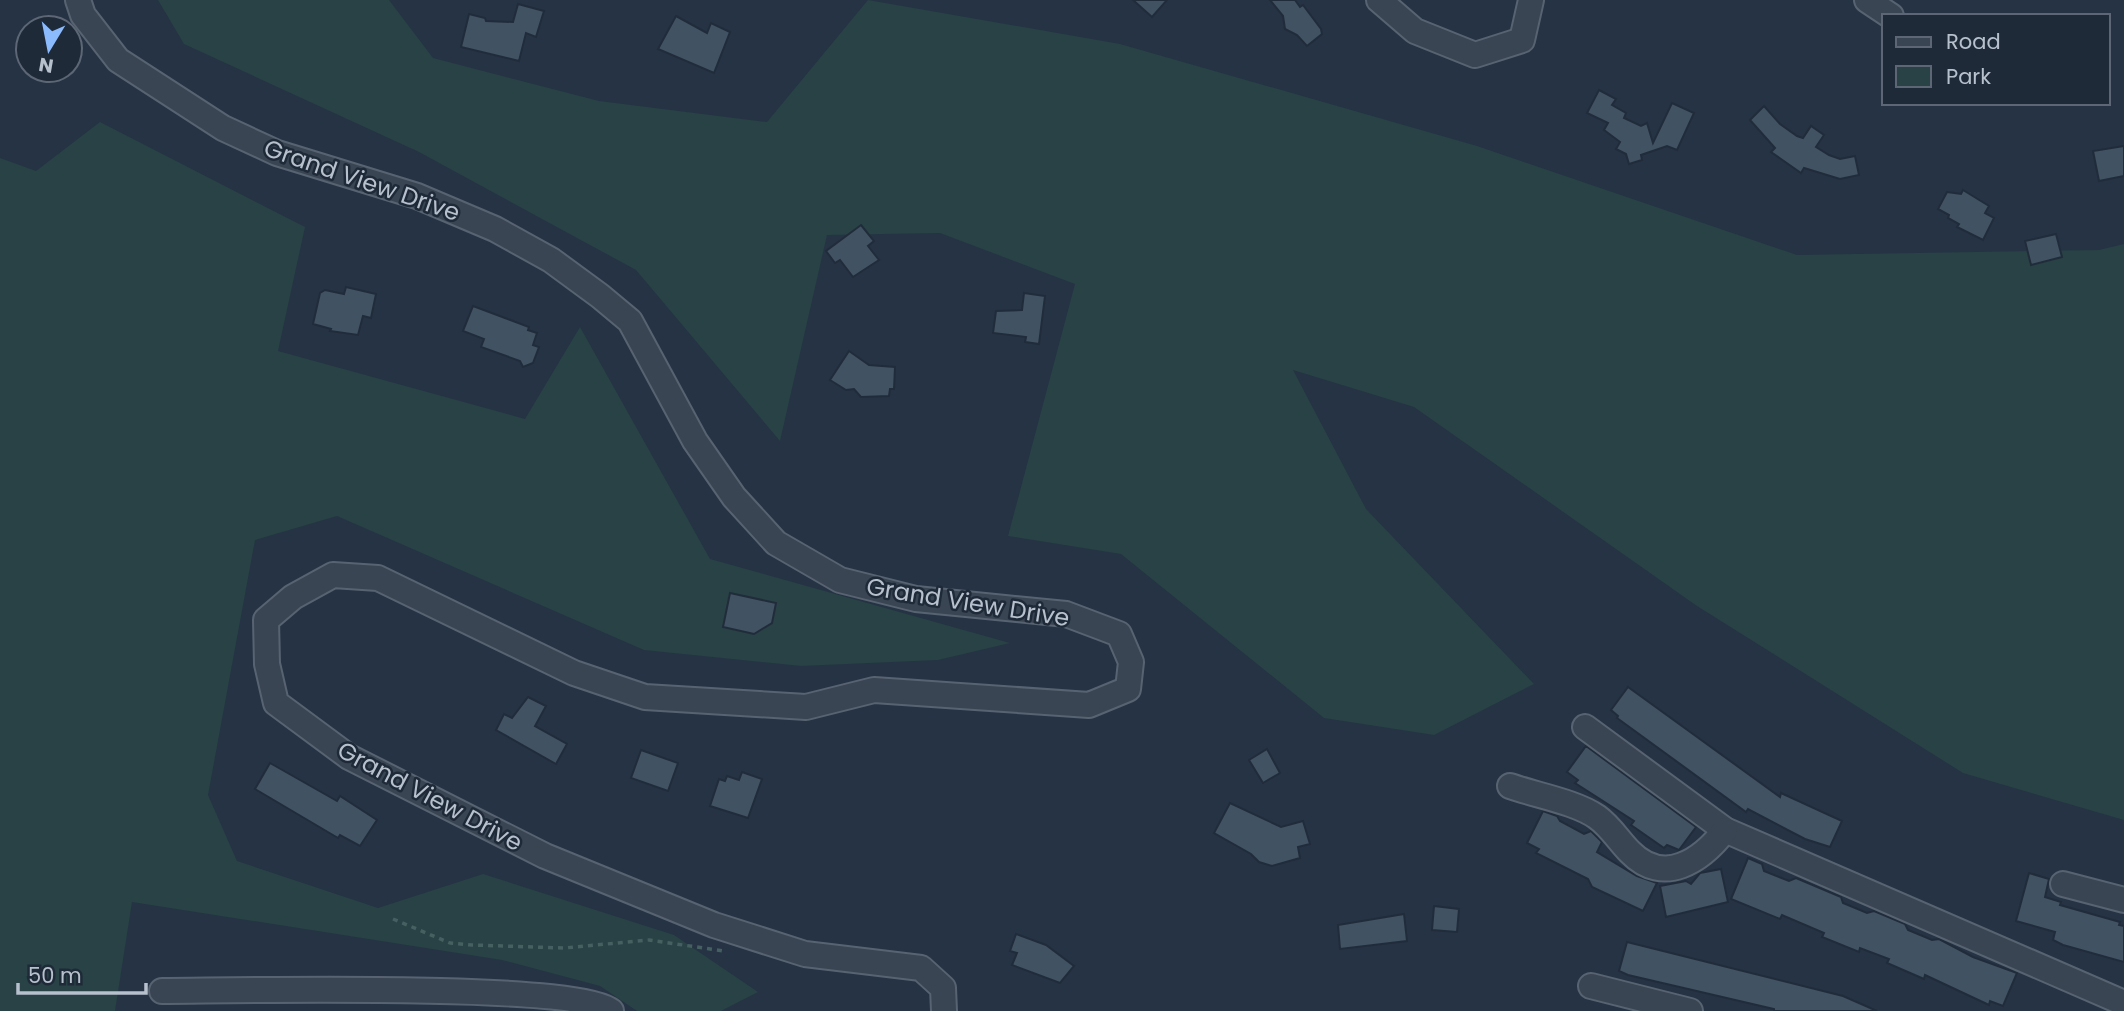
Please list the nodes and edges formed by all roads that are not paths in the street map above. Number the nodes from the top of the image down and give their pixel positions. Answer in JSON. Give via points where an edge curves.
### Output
{"nodes":[{"id":1,"x":78,"y":0,"type":"edge"},
{"id":2,"x":1379,"y":0,"type":"edge"},
{"id":3,"x":1531,"y":0,"type":"edge"},
{"id":4,"x":1867,"y":0,"type":"edge"},
{"id":5,"x":1888,"y":14,"type":"edge"},
{"id":6,"x":1585,"y":727,"type":"dead end"},
{"id":7,"x":1510,"y":786,"type":"dead end"},
{"id":8,"x":1725,"y":830,"type":"junction"},
{"id":9,"x":2063,"y":884,"type":"dead end"},
{"id":10,"x":2124,"y":900,"type":"edge"},
{"id":11,"x":1591,"y":986,"type":"dead end"},
{"id":12,"x":162,"y":991,"type":"dead end"},
{"id":13,"x":2124,"y":1003,"type":"edge"},
{"id":14,"x":611,"y":1011,"type":"edge"},
{"id":15,"x":944,"y":1011,"type":"edge"},
{"id":16,"x":1690,"y":1011,"type":"edge"}],
"edges":[{"from":1,"to":15,"type":"street","name":"Grand View Drive","via":[[83,15],[118,60],[223,128],[277,153],[418,196],[495,229],[551,260],[600,296],[630,321],[695,441],[734,497],[776,543],[839,580],[916,599],[1066,614],[1119,635],[1131,663],[1128,690],[1089,705],[874,690],[806,707],[645,697],[574,673],[378,578],[333,575],[293,597],[266,620],[267,664],[276,703],[349,757],[545,856],[714,925],[804,954],[921,968],[943,988]]},
{"from":2,"to":3,"type":"street","via":[[1415,31],[1475,55],[1522,40]]},
{"from":4,"to":5,"type":"street"},
{"from":6,"to":8,"type":"street"},
{"from":7,"to":8,"type":"street","via":[[1597,816],[1632,855],[1657,866],[1670,868],[1699,858]]},
{"from":8,"to":13,"type":"street"},
{"from":9,"to":10,"type":"street"},
{"from":11,"to":16,"type":"street"},
{"from":12,"to":14,"type":"street","via":[[492,992],[595,1002]]}]}
